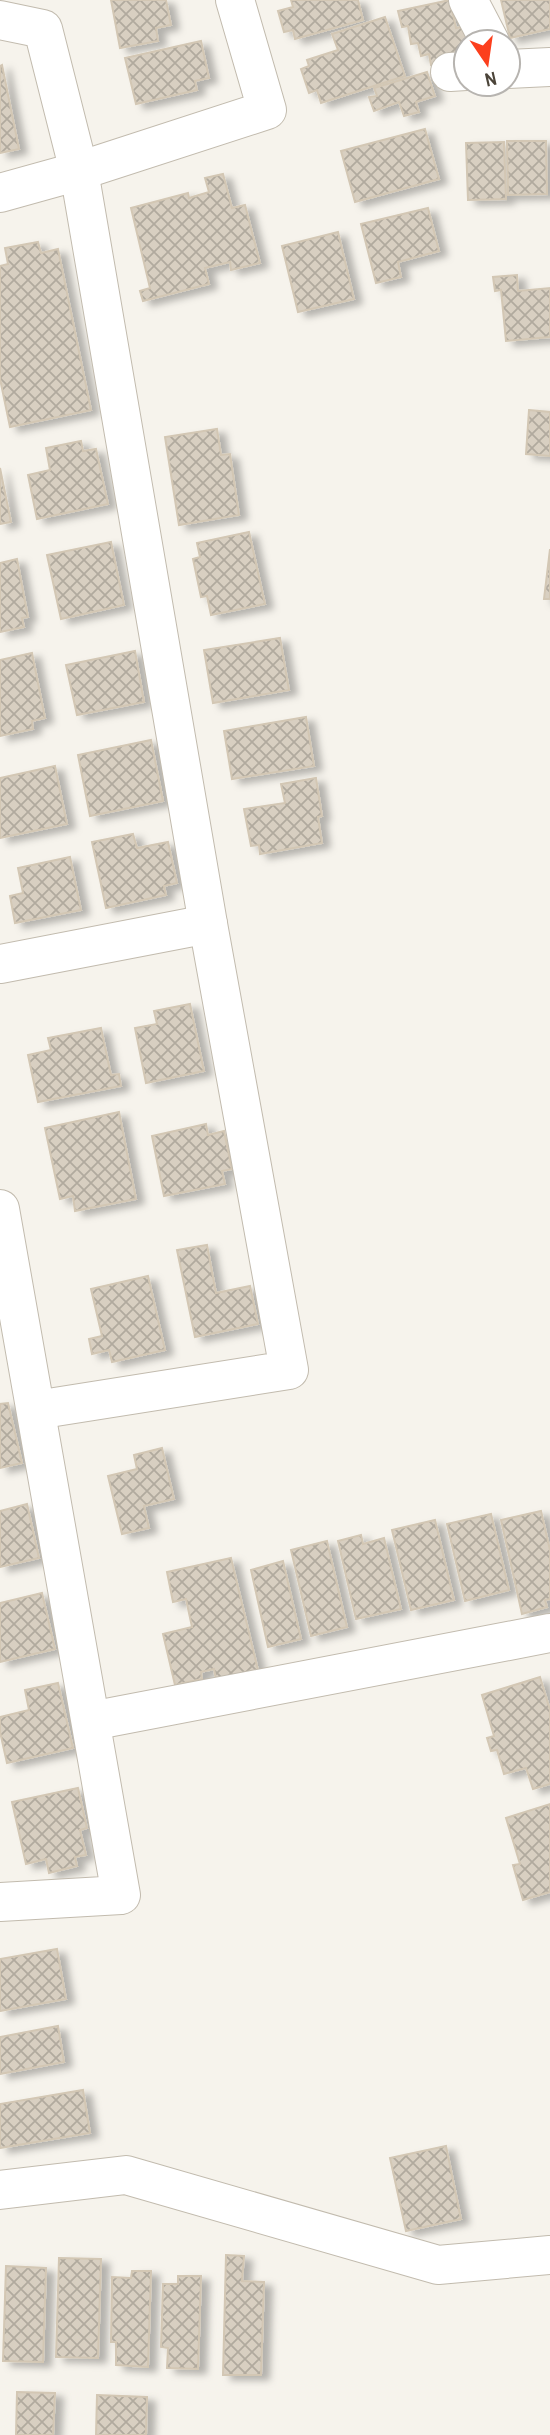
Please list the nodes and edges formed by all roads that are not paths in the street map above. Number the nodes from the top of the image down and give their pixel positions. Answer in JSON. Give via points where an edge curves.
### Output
{"nodes":[{"id":1,"x":235,"y":0,"type":"edge"},
{"id":2,"x":468,"y":0,"type":"edge"},
{"id":3,"x":0,"y":20,"type":"edge"},
{"id":4,"x":483,"y":28,"type":"edge"},
{"id":5,"x":550,"y":67,"type":"edge"},
{"id":6,"x":522,"y":68,"type":"edge"},
{"id":7,"x":79,"y":171,"type":"junction"},
{"id":8,"x":0,"y":192,"type":"edge"},
{"id":9,"x":208,"y":924,"type":"junction"},
{"id":10,"x":0,"y":964,"type":"edge"},
{"id":11,"x":0,"y":1209,"type":"edge"},
{"id":12,"x":36,"y":1410,"type":"junction"},
{"id":13,"x":550,"y":1633,"type":"edge"},
{"id":14,"x":91,"y":1721,"type":"junction"},
{"id":15,"x":0,"y":1902,"type":"edge"},
{"id":16,"x":0,"y":2190,"type":"edge"},
{"id":17,"x":550,"y":2255,"type":"edge"}],
"edges":[{"from":1,"to":7,"type":"street","via":[[267,110]]},
{"from":2,"to":4,"type":"street"},
{"from":3,"to":7,"type":"street","via":[[43,29]]},
{"from":5,"to":6,"type":"street"},
{"from":7,"to":8,"type":"street"},
{"from":7,"to":9,"type":"street"},
{"from":9,"to":10,"type":"street"},
{"from":9,"to":12,"type":"street","via":[[289,1370]]},
{"from":11,"to":12,"type":"street"},
{"from":12,"to":14,"type":"street"},
{"from":13,"to":14,"type":"street"},
{"from":14,"to":15,"type":"street","via":[[121,1895]]},
{"from":16,"to":17,"type":"street","via":[[126,2175],[438,2265]]}]}
